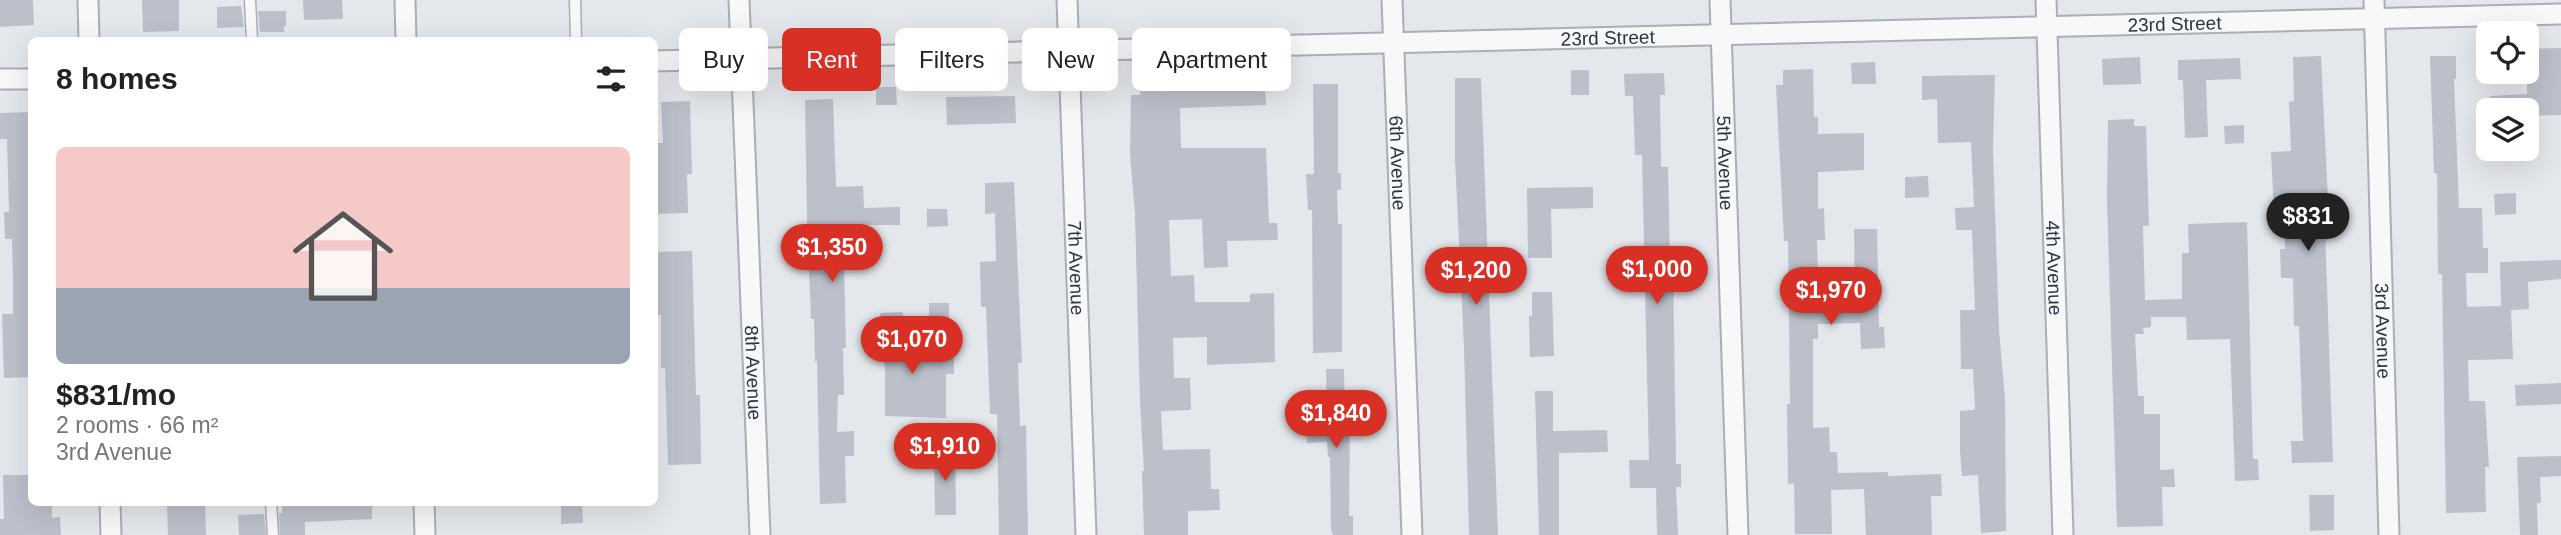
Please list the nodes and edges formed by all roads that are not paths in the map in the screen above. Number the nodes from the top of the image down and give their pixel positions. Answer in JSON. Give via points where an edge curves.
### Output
{"nodes":[{"id":1,"x":88,"y":0,"type":"edge"},
{"id":2,"x":250,"y":0,"type":"edge"},
{"id":3,"x":405,"y":0,"type":"edge"},
{"id":4,"x":575,"y":0,"type":"edge"},
{"id":5,"x":739,"y":0,"type":"edge"},
{"id":6,"x":1067,"y":0,"type":"edge"},
{"id":7,"x":1392,"y":0,"type":"edge"},
{"id":8,"x":1720,"y":0,"type":"edge"},
{"id":9,"x":2046,"y":0,"type":"edge"},
{"id":10,"x":2374,"y":9,"type":"edge"},
{"id":11,"x":2561,"y":14,"type":"edge"},
{"id":12,"x":2047,"y":26,"type":"junction"},
{"id":13,"x":740,"y":28,"type":"edge"},
{"id":14,"x":1068,"y":28,"type":"edge"},
{"id":15,"x":1722,"y":36,"type":"junction"},
{"id":16,"x":89,"y":37,"type":"edge"},
{"id":17,"x":252,"y":37,"type":"edge"},
{"id":18,"x":406,"y":37,"type":"edge"},
{"id":19,"x":576,"y":37,"type":"edge"},
{"id":20,"x":1394,"y":43,"type":"junction"},
{"id":21,"x":1118,"y":51,"type":"edge"},
{"id":22,"x":1022,"y":53,"type":"edge"},
{"id":23,"x":768,"y":58,"type":"edge"},
{"id":24,"x":679,"y":60,"type":"edge"},
{"id":25,"x":658,"y":61,"type":"edge"},
{"id":26,"x":0,"y":79,"type":"edge"},
{"id":27,"x":28,"y":79,"type":"edge"},
{"id":28,"x":743,"y":91,"type":"edge"},
{"id":29,"x":1070,"y":91,"type":"edge"},
{"id":30,"x":110,"y":506,"type":"edge"},
{"id":31,"x":271,"y":506,"type":"edge"},
{"id":32,"x":424,"y":506,"type":"edge"},
{"id":33,"x":111,"y":535,"type":"edge"},
{"id":34,"x":273,"y":535,"type":"edge"},
{"id":35,"x":425,"y":535,"type":"edge"},
{"id":36,"x":760,"y":535,"type":"edge"},
{"id":37,"x":1086,"y":535,"type":"edge"},
{"id":38,"x":1412,"y":535,"type":"edge"},
{"id":39,"x":1738,"y":535,"type":"edge"},
{"id":40,"x":2063,"y":535,"type":"edge"},
{"id":41,"x":2389,"y":535,"type":"edge"}],
"edges":[{"from":1,"to":16,"type":"street"},
{"from":2,"to":17,"type":"lane"},
{"from":3,"to":18,"type":"street"},
{"from":4,"to":19,"type":"lane"},
{"from":5,"to":13,"type":"street","name":"8th Avenue"},
{"from":6,"to":14,"type":"street","name":"7th Avenue"},
{"from":7,"to":20,"type":"street","name":"6th Avenue"},
{"from":8,"to":15,"type":"street","name":"5th Avenue"},
{"from":9,"to":12,"type":"street","name":"4th Avenue"},
{"from":10,"to":11,"type":"street","name":"23rd Street"},
{"from":10,"to":12,"type":"street","name":"23rd Street"},
{"from":10,"to":41,"type":"street","name":"3rd Avenue"},
{"from":12,"to":15,"type":"street","name":"23rd Street"},
{"from":12,"to":40,"type":"street","name":"4th Avenue"},
{"from":15,"to":20,"type":"street","name":"23rd Street"},
{"from":15,"to":39,"type":"street","name":"5th Avenue"},
{"from":20,"to":21,"type":"street","name":"23rd Street"},
{"from":20,"to":38,"type":"street","name":"6th Avenue"},
{"from":22,"to":23,"type":"street","name":"23rd Street"},
{"from":24,"to":25,"type":"street","name":"23rd Street"},
{"from":26,"to":27,"type":"street"},
{"from":28,"to":36,"type":"street","name":"8th Avenue"},
{"from":29,"to":37,"type":"street","name":"7th Avenue"},
{"from":30,"to":33,"type":"street"},
{"from":31,"to":34,"type":"lane"},
{"from":32,"to":35,"type":"street"}]}
